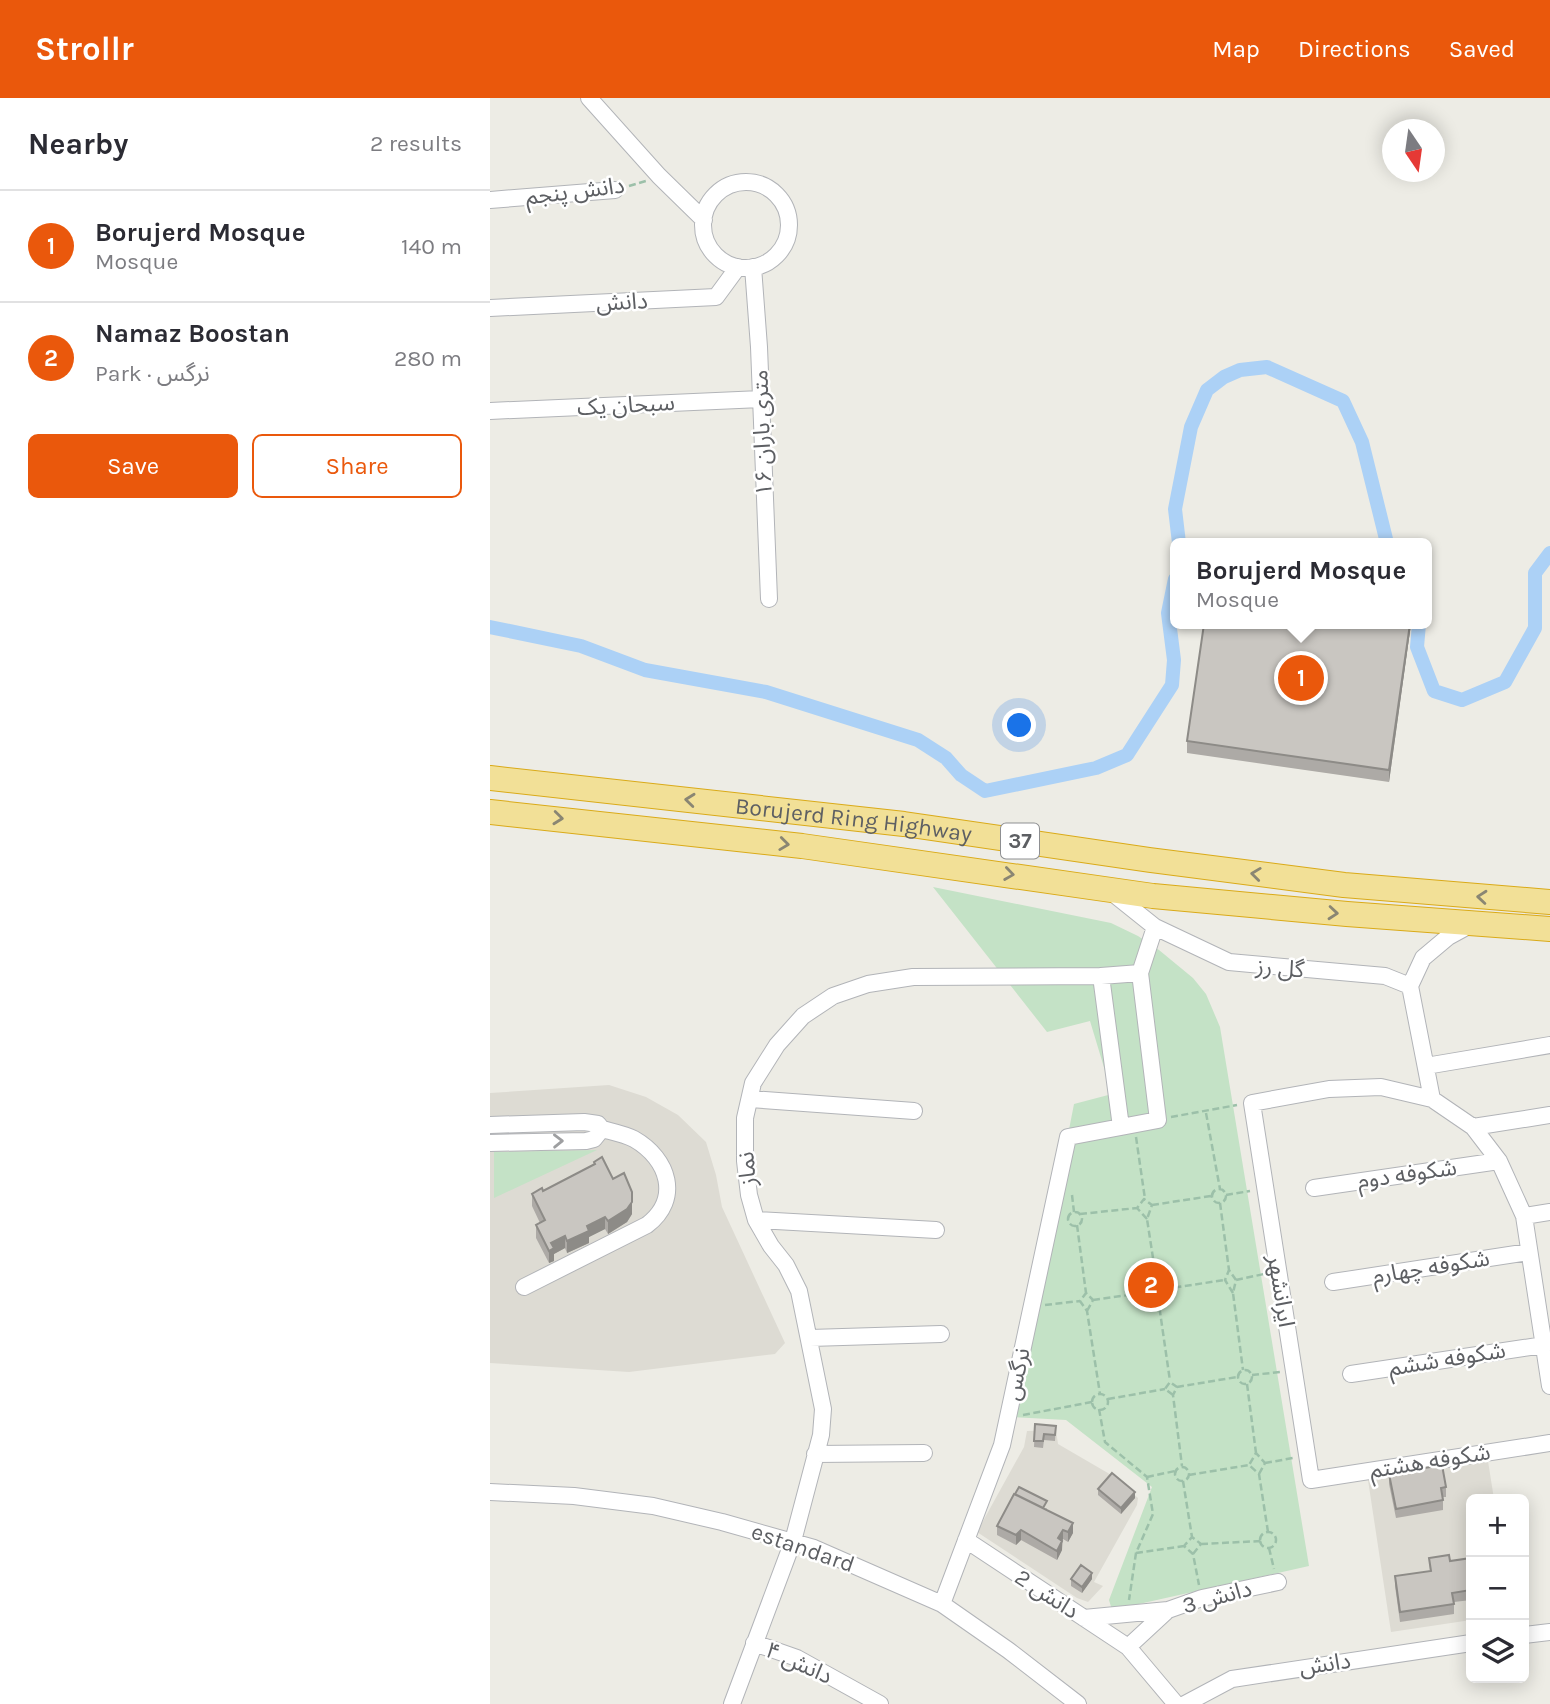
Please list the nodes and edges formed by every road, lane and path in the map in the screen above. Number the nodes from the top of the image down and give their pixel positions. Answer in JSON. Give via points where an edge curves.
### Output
{"nodes":[{"id":1,"x":589,"y":98,"type":"edge"},
{"id":2,"x":659,"y":176,"type":"junction"},
{"id":3,"x":615,"y":190,"type":"joint"},
{"id":4,"x":490,"y":200,"type":"edge"},
{"id":5,"x":704,"y":220,"type":"junction"},
{"id":6,"x":746,"y":267,"type":"junction"},
{"id":7,"x":490,"y":309,"type":"edge"},
{"id":8,"x":761,"y":398,"type":"junction"},
{"id":9,"x":490,"y":411,"type":"edge"},
{"id":10,"x":769,"y":599,"type":"dead end"},
{"id":11,"x":490,"y":778,"type":"edge"},
{"id":12,"x":490,"y":812,"type":"edge"},
{"id":13,"x":1106,"y":889,"type":"junction"},
{"id":14,"x":1550,"y":902,"type":"edge"},
{"id":15,"x":1472,"y":924,"type":"junction"},
{"id":16,"x":1156,"y":927,"type":"junction"},
{"id":17,"x":1550,"y":929,"type":"edge"},
{"id":18,"x":1140,"y":973,"type":"junction"},
{"id":19,"x":1101,"y":976,"type":"junction"},
{"id":20,"x":1410,"y":986,"type":"junction"},
{"id":21,"x":1550,"y":1045,"type":"edge"},
{"id":22,"x":1426,"y":1066,"type":"junction"},
{"id":23,"x":750,"y":1099,"type":"junction"},
{"id":24,"x":1432,"y":1099,"type":"junction"},
{"id":25,"x":1252,"y":1102,"type":"junction"},
{"id":26,"x":914,"y":1111,"type":"dead end"},
{"id":27,"x":1205,"y":1111,"type":"junction"},
{"id":28,"x":1550,"y":1115,"type":"edge"},
{"id":29,"x":1158,"y":1120,"type":"junction"},
{"id":30,"x":490,"y":1125,"type":"edge"},
{"id":31,"x":1128,"y":1126,"type":"junction"},
{"id":32,"x":1473,"y":1128,"type":"junction"},
{"id":33,"x":602,"y":1129,"type":"junction"},
{"id":34,"x":490,"y":1143,"type":"edge"},
{"id":35,"x":1499,"y":1161,"type":"junction"},
{"id":36,"x":1314,"y":1188,"type":"dead end"},
{"id":37,"x":1220,"y":1189,"type":"junction"},
{"id":38,"x":1266,"y":1189,"type":"junction"},
{"id":39,"x":1226,"y":1195,"type":"junction"},
{"id":40,"x":1211,"y":1196,"type":"junction"},
{"id":41,"x":1145,"y":1199,"type":"junction"},
{"id":42,"x":1220,"y":1203,"type":"junction"},
{"id":43,"x":1152,"y":1205,"type":"junction"},
{"id":44,"x":1137,"y":1208,"type":"junction"},
{"id":45,"x":1550,"y":1212,"type":"edge"},
{"id":46,"x":1080,"y":1214,"type":"junction"},
{"id":47,"x":1524,"y":1216,"type":"junction"},
{"id":48,"x":1147,"y":1219,"type":"junction"},
{"id":49,"x":756,"y":1220,"type":"junction"},
{"id":50,"x":1077,"y":1225,"type":"junction"},
{"id":51,"x":936,"y":1230,"type":"dead end"},
{"id":52,"x":1529,"y":1252,"type":"junction"},
{"id":53,"x":1229,"y":1270,"type":"junction"},
{"id":54,"x":1278,"y":1271,"type":"junction"},
{"id":55,"x":1225,"y":1280,"type":"junction"},
{"id":56,"x":1236,"y":1280,"type":"junction"},
{"id":57,"x":1333,"y":1282,"type":"dead end"},
{"id":58,"x":1157,"y":1284,"type":"junction"},
{"id":59,"x":524,"y":1287,"type":"dead end"},
{"id":60,"x":1164,"y":1289,"type":"junction"},
{"id":61,"x":1150,"y":1292,"type":"junction"},
{"id":62,"x":1086,"y":1293,"type":"junction"},
{"id":63,"x":1233,"y":1293,"type":"junction"},
{"id":64,"x":1158,"y":1298,"type":"junction"},
{"id":65,"x":1093,"y":1300,"type":"junction"},
{"id":66,"x":1080,"y":1301,"type":"junction"},
{"id":67,"x":1031,"y":1307,"type":"junction"},
{"id":68,"x":1544,"y":1308,"type":"edge"},
{"id":69,"x":1087,"y":1311,"type":"junction"},
{"id":70,"x":941,"y":1334,"type":"dead end"},
{"id":71,"x":810,"y":1338,"type":"junction"},
{"id":72,"x":1544,"y":1345,"type":"junction"},
{"id":73,"x":1243,"y":1370,"type":"junction"},
{"id":74,"x":1294,"y":1370,"type":"junction"},
{"id":75,"x":1351,"y":1374,"type":"dead end"},
{"id":76,"x":1252,"y":1375,"type":"junction"},
{"id":77,"x":1237,"y":1377,"type":"junction"},
{"id":78,"x":1170,"y":1381,"type":"junction"},
{"id":79,"x":1247,"y":1384,"type":"junction"},
{"id":80,"x":1550,"y":1386,"type":"edge"},
{"id":81,"x":1177,"y":1387,"type":"junction"},
{"id":82,"x":1165,"y":1389,"type":"junction"},
{"id":83,"x":1100,"y":1394,"type":"junction"},
{"id":84,"x":1173,"y":1395,"type":"junction"},
{"id":85,"x":1108,"y":1399,"type":"junction"},
{"id":86,"x":1092,"y":1402,"type":"junction"},
{"id":87,"x":1099,"y":1409,"type":"junction"},
{"id":88,"x":1007,"y":1418,"type":"junction"},
{"id":89,"x":1550,"y":1443,"type":"edge"},
{"id":90,"x":924,"y":1453,"type":"dead end"},
{"id":91,"x":1256,"y":1453,"type":"junction"},
{"id":92,"x":816,"y":1454,"type":"junction"},
{"id":93,"x":1307,"y":1456,"type":"junction"},
{"id":94,"x":1265,"y":1462,"type":"junction"},
{"id":95,"x":1249,"y":1465,"type":"junction"},
{"id":96,"x":1182,"y":1466,"type":"junction"},
{"id":97,"x":1174,"y":1471,"type":"junction"},
{"id":98,"x":1259,"y":1474,"type":"junction"},
{"id":99,"x":1189,"y":1475,"type":"junction"},
{"id":100,"x":1147,"y":1477,"type":"junction"},
{"id":101,"x":1311,"y":1480,"type":"joint"},
{"id":102,"x":1183,"y":1481,"type":"junction"},
{"id":103,"x":490,"y":1492,"type":"edge"},
{"id":104,"x":1268,"y":1532,"type":"junction"},
{"id":105,"x":1192,"y":1537,"type":"junction"},
{"id":106,"x":966,"y":1540,"type":"junction"},
{"id":107,"x":793,"y":1541,"type":"junction"},
{"id":108,"x":1261,"y":1541,"type":"junction"},
{"id":109,"x":1201,"y":1544,"type":"junction"},
{"id":110,"x":1184,"y":1546,"type":"junction"},
{"id":111,"x":1269,"y":1548,"type":"junction"},
{"id":112,"x":1136,"y":1553,"type":"junction"},
{"id":113,"x":1193,"y":1554,"type":"junction"},
{"id":114,"x":1278,"y":1582,"type":"joint"},
{"id":115,"x":1202,"y":1598,"type":"junction"},
{"id":116,"x":942,"y":1604,"type":"junction"},
{"id":117,"x":1168,"y":1610,"type":"junction"},
{"id":118,"x":1127,"y":1614,"type":"junction"},
{"id":119,"x":1084,"y":1618,"type":"junction"},
{"id":120,"x":1550,"y":1632,"type":"edge"},
{"id":121,"x":1529,"y":1635,"type":"edge"},
{"id":122,"x":754,"y":1643,"type":"junction"},
{"id":123,"x":1466,"y":1644,"type":"edge"},
{"id":124,"x":1128,"y":1647,"type":"junction"},
{"id":125,"x":732,"y":1704,"type":"edge"},
{"id":126,"x":880,"y":1704,"type":"edge"},
{"id":127,"x":1079,"y":1704,"type":"edge"},
{"id":128,"x":1176,"y":1704,"type":"edge"},
{"id":129,"x":1185,"y":1704,"type":"edge"}],
"edges":[{"from":1,"to":2,"type":"street"},
{"from":2,"to":3,"type":"path","name":"دانش پنجم"},
{"from":2,"to":5,"type":"street"},
{"from":3,"to":4,"type":"street","name":"دانش پنجم"},
{"from":5,"to":6,"type":"street","via":[[708,245],[716,255]]},
{"from":5,"to":6,"type":"street","via":[[716,194],[742,182],[757,183],[781,199],[788,212],[786,241],[767,262]]},
{"from":6,"to":7,"type":"street","name":"دانش","via":[[716,297]]},
{"from":6,"to":8,"type":"street","name":"۱۶ متری باران"},
{"from":8,"to":9,"type":"street","name":"سبحان یک"},
{"from":8,"to":10,"type":"street","name":"۱۶ متری باران"},
{"from":14,"to":11,"type":"highway","name":"Borujerd Ring Highway","number":"37","one_way":true,"via":[[1344,885],[904,824]]},
{"from":12,"to":13,"type":"highway","name":"Borujerd Ring Highway","number":"37","one_way":true,"via":[[761,841]]},
{"from":13,"to":15,"type":"highway","name":"Borujerd Ring Highway","number":"37","one_way":true},
{"from":13,"to":16,"type":"street","name":"گل رز"},
{"from":15,"to":17,"type":"highway","name":"Borujerd Ring Highway","number":"37"},
{"from":15,"to":20,"type":"street","via":[[1423,958]]},
{"from":16,"to":18,"type":"street"},
{"from":16,"to":20,"type":"street","name":"گل رز","via":[[1229,962],[1385,976]]},
{"from":18,"to":19,"type":"street","name":"نماز"},
{"from":18,"to":29,"type":"street"},
{"from":19,"to":23,"type":"street","name":"نماز","via":[[913,977],[868,984],[833,996],[803,1016],[777,1045],[753,1083]]},
{"from":19,"to":31,"type":"street"},
{"from":20,"to":22,"type":"street"},
{"from":21,"to":22,"type":"street"},
{"from":22,"to":24,"type":"street"},
{"from":23,"to":26,"type":"street"},
{"from":23,"to":49,"type":"street","name":"نماز","via":[[745,1161]]},
{"from":24,"to":25,"type":"street","via":[[1381,1087],[1329,1089]]},
{"from":24,"to":32,"type":"street"},
{"from":25,"to":27,"type":"path"},
{"from":25,"to":38,"type":"street","name":"ایرانشهر"},
{"from":27,"to":29,"type":"path"},
{"from":27,"to":37,"type":"path"},
{"from":28,"to":32,"type":"street"},
{"from":29,"to":31,"type":"street"},
{"from":30,"to":33,"type":"street","via":[[584,1122]]},
{"from":31,"to":41,"type":"path"},
{"from":31,"to":67,"type":"street","name":"نرگس","via":[[1068,1137]]},
{"from":32,"to":35,"type":"street"},
{"from":34,"to":33,"type":"street","one_way":true,"via":[[586,1140],[594,1139]]},
{"from":33,"to":59,"type":"street","via":[[627,1136],[651,1153],[667,1179],[664,1207],[647,1226]]},
{"from":35,"to":36,"type":"street","name":"شکوفه دوم"},
{"from":35,"to":47,"type":"street"},
{"from":37,"to":39,"type":"path"},
{"from":37,"to":40,"type":"path"},
{"from":38,"to":39,"type":"path"},
{"from":38,"to":54,"type":"street","name":"ایرانشهر"},
{"from":39,"to":42,"type":"path"},
{"from":40,"to":42,"type":"path"},
{"from":40,"to":43,"type":"path"},
{"from":41,"to":43,"type":"path"},
{"from":41,"to":44,"type":"path"},
{"from":42,"to":53,"type":"path"},
{"from":43,"to":48,"type":"path"},
{"from":44,"to":46,"type":"path"},
{"from":44,"to":48,"type":"path"},
{"from":45,"to":47,"type":"street"},
{"from":46,"to":50,"type":"path","via":[[1082,1220]]},
{"from":46,"to":50,"type":"path","via":[[1068,1216],[1071,1224]]},
{"from":47,"to":52,"type":"street"},
{"from":48,"to":58,"type":"path"},
{"from":49,"to":51,"type":"street"},
{"from":49,"to":71,"type":"street","name":"نماز","via":[[799,1291]]},
{"from":50,"to":62,"type":"path"},
{"from":52,"to":57,"type":"street","name":"شکوفه چهارم"},
{"from":52,"to":68,"type":"street"},
{"from":53,"to":55,"type":"path"},
{"from":53,"to":56,"type":"path"},
{"from":54,"to":56,"type":"path"},
{"from":54,"to":74,"type":"street","name":"ایرانشهر"},
{"from":55,"to":60,"type":"path"},
{"from":55,"to":63,"type":"path"},
{"from":56,"to":63,"type":"path"},
{"from":58,"to":60,"type":"path"},
{"from":58,"to":61,"type":"path"},
{"from":60,"to":64,"type":"path"},
{"from":61,"to":64,"type":"path"},
{"from":61,"to":65,"type":"path"},
{"from":62,"to":65,"type":"path"},
{"from":62,"to":66,"type":"path"},
{"from":63,"to":73,"type":"path"},
{"from":64,"to":78,"type":"path"},
{"from":65,"to":69,"type":"path"},
{"from":66,"to":67,"type":"path"},
{"from":66,"to":69,"type":"path"},
{"from":67,"to":88,"type":"street","name":"نرگس"},
{"from":68,"to":72,"type":"street"},
{"from":69,"to":83,"type":"path"},
{"from":70,"to":71,"type":"street"},
{"from":71,"to":92,"type":"street","name":"نماز","via":[[822,1409]]},
{"from":72,"to":75,"type":"street","name":"شکوفه ششم"},
{"from":72,"to":80,"type":"street"},
{"from":73,"to":76,"type":"path"},
{"from":73,"to":77,"type":"path"},
{"from":74,"to":76,"type":"path"},
{"from":74,"to":93,"type":"street","name":"ایرانشهر"},
{"from":76,"to":79,"type":"path"},
{"from":77,"to":79,"type":"path"},
{"from":77,"to":81,"type":"path"},
{"from":78,"to":81,"type":"path"},
{"from":78,"to":82,"type":"path"},
{"from":79,"to":91,"type":"path"},
{"from":81,"to":84,"type":"path"},
{"from":82,"to":84,"type":"path"},
{"from":82,"to":85,"type":"path"},
{"from":83,"to":85,"type":"path"},
{"from":83,"to":86,"type":"path"},
{"from":84,"to":96,"type":"path"},
{"from":85,"to":87,"type":"path","via":[[1106,1407]]},
{"from":86,"to":87,"type":"path"},
{"from":86,"to":88,"type":"path"},
{"from":87,"to":100,"type":"path","via":[[1105,1442]]},
{"from":88,"to":106,"type":"street","name":"نرگس","via":[[1002,1445]]},
{"from":89,"to":101,"type":"street","name":"شکوفه هشتم"},
{"from":90,"to":92,"type":"street"},
{"from":91,"to":94,"type":"path"},
{"from":91,"to":95,"type":"path"},
{"from":92,"to":107,"type":"street","name":"نماز"},
{"from":93,"to":94,"type":"path"},
{"from":93,"to":101,"type":"street","name":"ایرانشهر"},
{"from":94,"to":98,"type":"path"},
{"from":95,"to":98,"type":"path"},
{"from":95,"to":99,"type":"path"},
{"from":96,"to":97,"type":"path"},
{"from":96,"to":99,"type":"path"},
{"from":97,"to":100,"type":"path"},
{"from":97,"to":102,"type":"path"},
{"from":98,"to":104,"type":"path"},
{"from":99,"to":102,"type":"path"},
{"from":100,"to":112,"type":"path","via":[[1153,1514]]},
{"from":102,"to":105,"type":"path"},
{"from":103,"to":107,"type":"street","name":"estandard","via":[[614,1500]]},
{"from":104,"to":108,"type":"path"},
{"from":104,"to":111,"type":"path","via":[[1276,1538]]},
{"from":105,"to":109,"type":"path"},
{"from":105,"to":110,"type":"path"},
{"from":106,"to":116,"type":"street","name":"نرگس"},
{"from":106,"to":119,"type":"street","name":"دانش 2"},
{"from":107,"to":116,"type":"street","name":"estandard"},
{"from":107,"to":122,"type":"street","name":"نماز"},
{"from":108,"to":109,"type":"path"},
{"from":108,"to":111,"type":"path"},
{"from":109,"to":113,"type":"path"},
{"from":110,"to":112,"type":"path"},
{"from":110,"to":113,"type":"path"},
{"from":111,"to":114,"type":"path"},
{"from":112,"to":118,"type":"path"},
{"from":113,"to":115,"type":"path"},
{"from":114,"to":115,"type":"street","name":"دانش 3"},
{"from":115,"to":117,"type":"street","name":"دانش 3"},
{"from":116,"to":127,"type":"street","name":"estandard"},
{"from":117,"to":118,"type":"street"},
{"from":117,"to":124,"type":"street","name":"دانش 3"},
{"from":118,"to":119,"type":"street"},
{"from":119,"to":124,"type":"street","name":"دانش 2"},
{"from":120,"to":121,"type":"street"},
{"from":122,"to":125,"type":"street","name":"نماز"},
{"from":122,"to":126,"type":"street","name":"دانش ۴","via":[[797,1658]]},
{"from":123,"to":129,"type":"street","name":"دانش","via":[[1232,1679]]},
{"from":124,"to":128,"type":"street","name":"دانش 2"}]}
